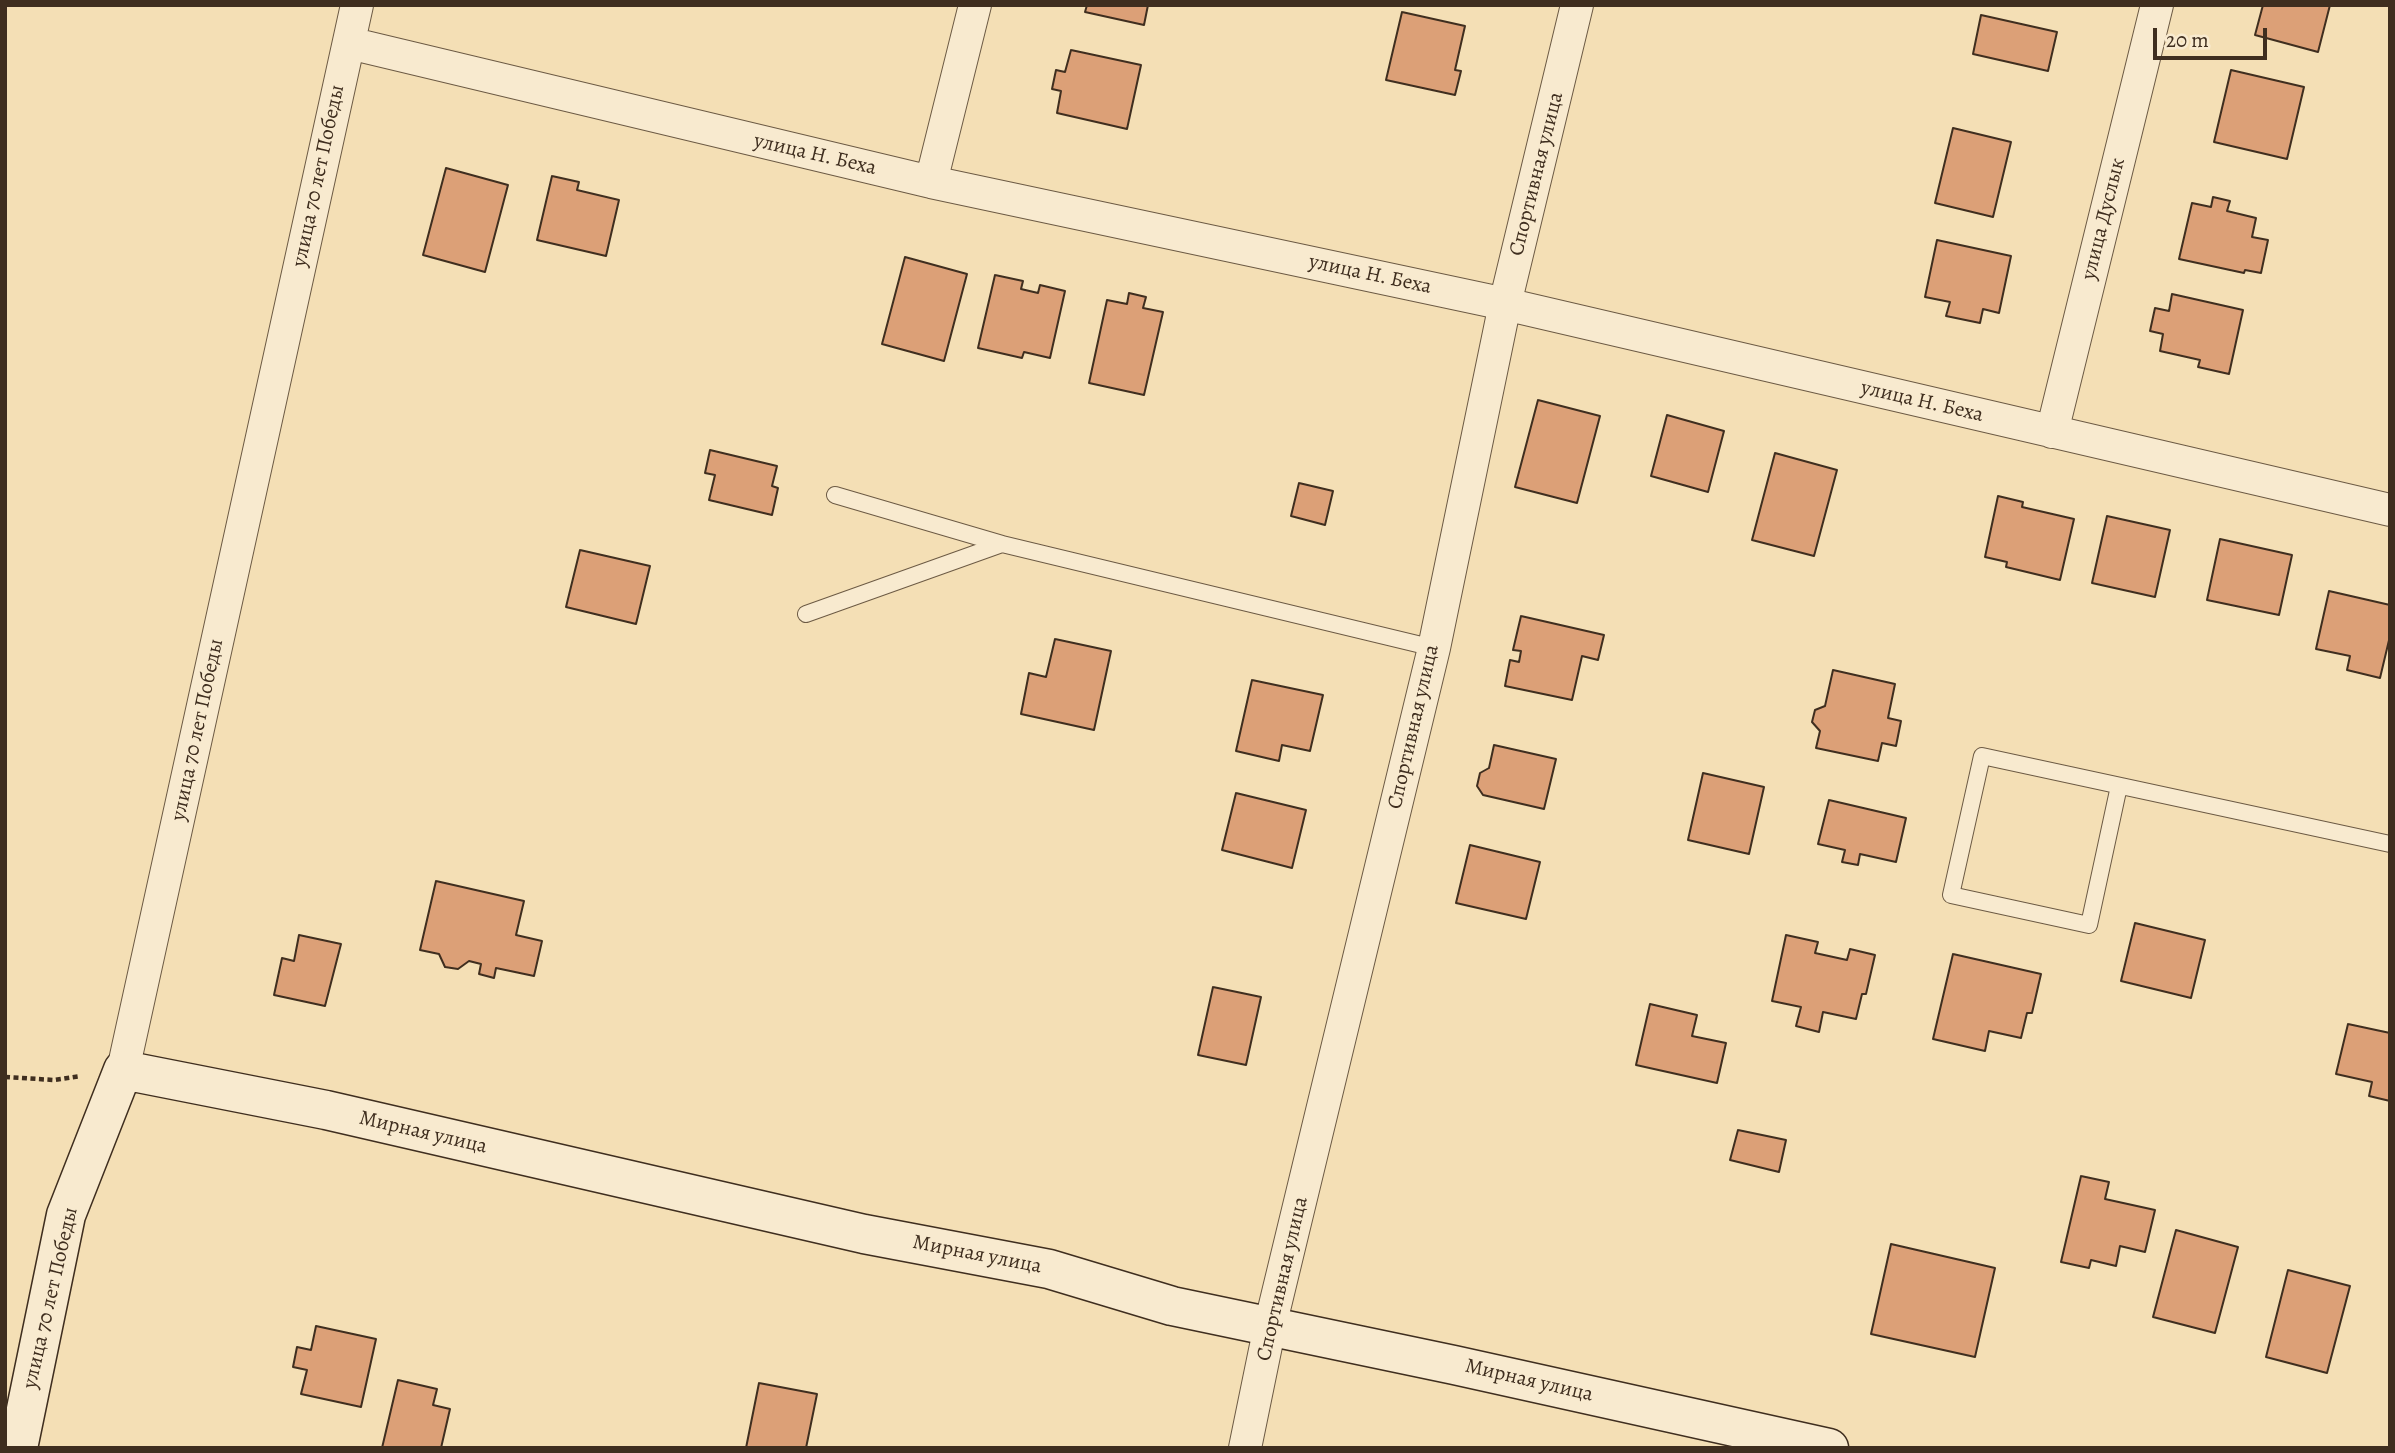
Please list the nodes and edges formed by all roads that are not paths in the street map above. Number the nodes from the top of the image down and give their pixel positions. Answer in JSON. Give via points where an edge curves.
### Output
{"nodes":[{"id":1,"x":357,"y":5,"type":"edge"},
{"id":2,"x":975,"y":5,"type":"edge"},
{"id":3,"x":1577,"y":5,"type":"edge"},
{"id":4,"x":2157,"y":5,"type":"edge"},
{"id":5,"x":349,"y":43,"type":"junction"},
{"id":6,"x":930,"y":183,"type":"junction"},
{"id":7,"x":1505,"y":304,"type":"junction"},
{"id":8,"x":2052,"y":432,"type":"junction"},
{"id":9,"x":835,"y":495,"type":"dead end"},
{"id":10,"x":2390,"y":510,"type":"edge"},
{"id":11,"x":1002,"y":544,"type":"junction"},
{"id":12,"x":806,"y":614,"type":"dead end"},
{"id":13,"x":1434,"y":648,"type":"junction"},
{"id":14,"x":2119,"y":786,"type":"junction"},
{"id":15,"x":2390,"y":844,"type":"edge"},
{"id":16,"x":123,"y":1070,"type":"junction"},
{"id":17,"x":1270,"y":1326,"type":"junction"},
{"id":18,"x":18,"y":1448,"type":"edge"},
{"id":19,"x":1245,"y":1448,"type":"edge"},
{"id":20,"x":1829,"y":1448,"type":"edge"}],
"edges":[{"from":1,"to":5,"type":"street","name":"улица 70 лет Победы"},
{"from":2,"to":6,"type":"street"},
{"from":3,"to":7,"type":"street","name":"Спортивная улица"},
{"from":4,"to":8,"type":"street","name":"улица Дуслык"},
{"from":5,"to":6,"type":"street","name":"улица Н. Беха"},
{"from":5,"to":16,"type":"street","name":"улица 70 лет Победы"},
{"from":6,"to":7,"type":"street","name":"улица Н. Беха"},
{"from":7,"to":8,"type":"street","name":"улица Н. Беха"},
{"from":7,"to":13,"type":"street","name":"Спортивная улица"},
{"from":8,"to":10,"type":"street","name":"улица Н. Беха"},
{"from":9,"to":11,"type":"lane"},
{"from":11,"to":12,"type":"lane"},
{"from":11,"to":13,"type":"lane"},
{"from":13,"to":17,"type":"street","name":"Спортивная улица"},
{"from":14,"to":14,"type":"lane","via":[[1982,756],[1951,895],[2089,925]]},
{"from":14,"to":15,"type":"lane"},
{"from":16,"to":17,"type":"street","name":"Мирная улица","via":[[326,1110],[864,1234],[1049,1269],[1172,1306]]},
{"from":16,"to":18,"type":"street","name":"улица 70 лет Победы","via":[[66,1215]]},
{"from":17,"to":19,"type":"street","name":"Спортивная улица"},
{"from":17,"to":20,"type":"street","name":"Мирная улица"}]}
